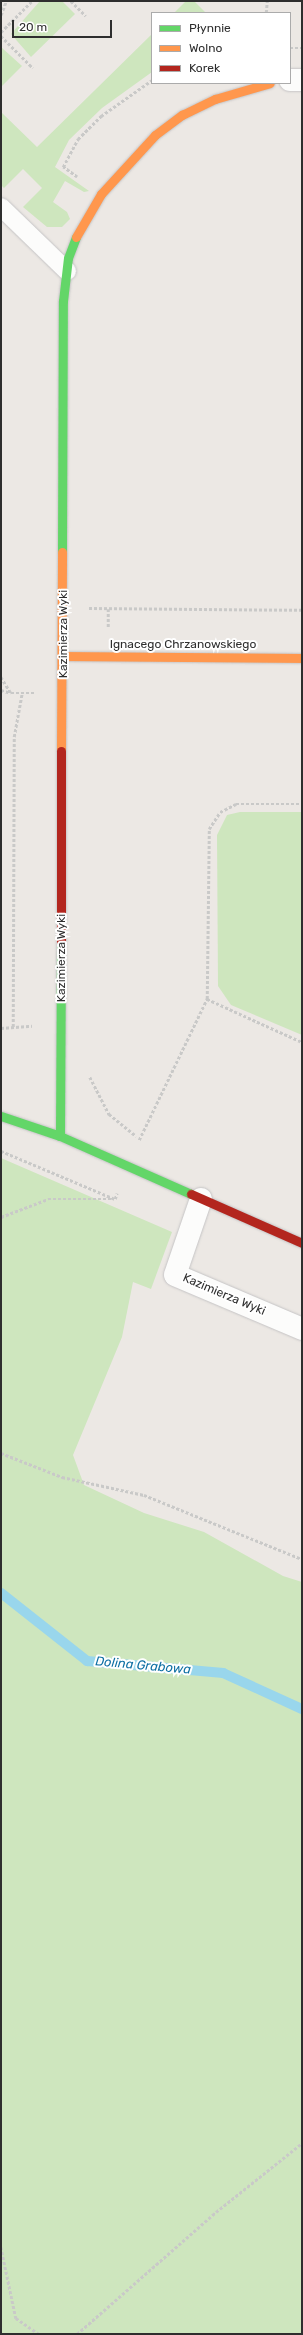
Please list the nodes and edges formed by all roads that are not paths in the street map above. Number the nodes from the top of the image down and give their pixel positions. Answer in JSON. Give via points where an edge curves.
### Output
{"nodes":[{"id":1,"x":291,"y":80,"type":"edge"},
{"id":2,"x":302,"y":80,"type":"edge"},
{"id":3,"x":267,"y":84,"type":"edge"},
{"id":4,"x":1,"y":207,"type":"edge"},
{"id":5,"x":67,"y":271,"type":"junction"},
{"id":6,"x":64,"y":656,"type":"junction"},
{"id":7,"x":302,"y":658,"type":"edge"},
{"id":8,"x":1,"y":1116,"type":"edge"},
{"id":9,"x":60,"y":1136,"type":"junction"},
{"id":10,"x":201,"y":1199,"type":"junction"},
{"id":11,"x":302,"y":1243,"type":"edge"},
{"id":12,"x":302,"y":1329,"type":"edge"}],
"edges":[{"from":1,"to":2,"type":"street"},
{"from":3,"to":5,"type":"street","name":"Kazimierza Wyki","via":[[215,99],[182,115],[129,159],[83,220]]},
{"from":4,"to":5,"type":"lane"},
{"from":5,"to":6,"type":"street","name":"Kazimierza Wyki","via":[[63,301]]},
{"from":6,"to":7,"type":"street","name":"Ignacego Chrzanowskiego"},
{"from":6,"to":9,"type":"street","name":"Kazimierza Wyki"},
{"from":8,"to":9,"type":"street"},
{"from":9,"to":10,"type":"street"},
{"from":10,"to":11,"type":"street"},
{"from":10,"to":12,"type":"street","name":"Kazimierza Wyki","via":[[175,1274]]}]}
